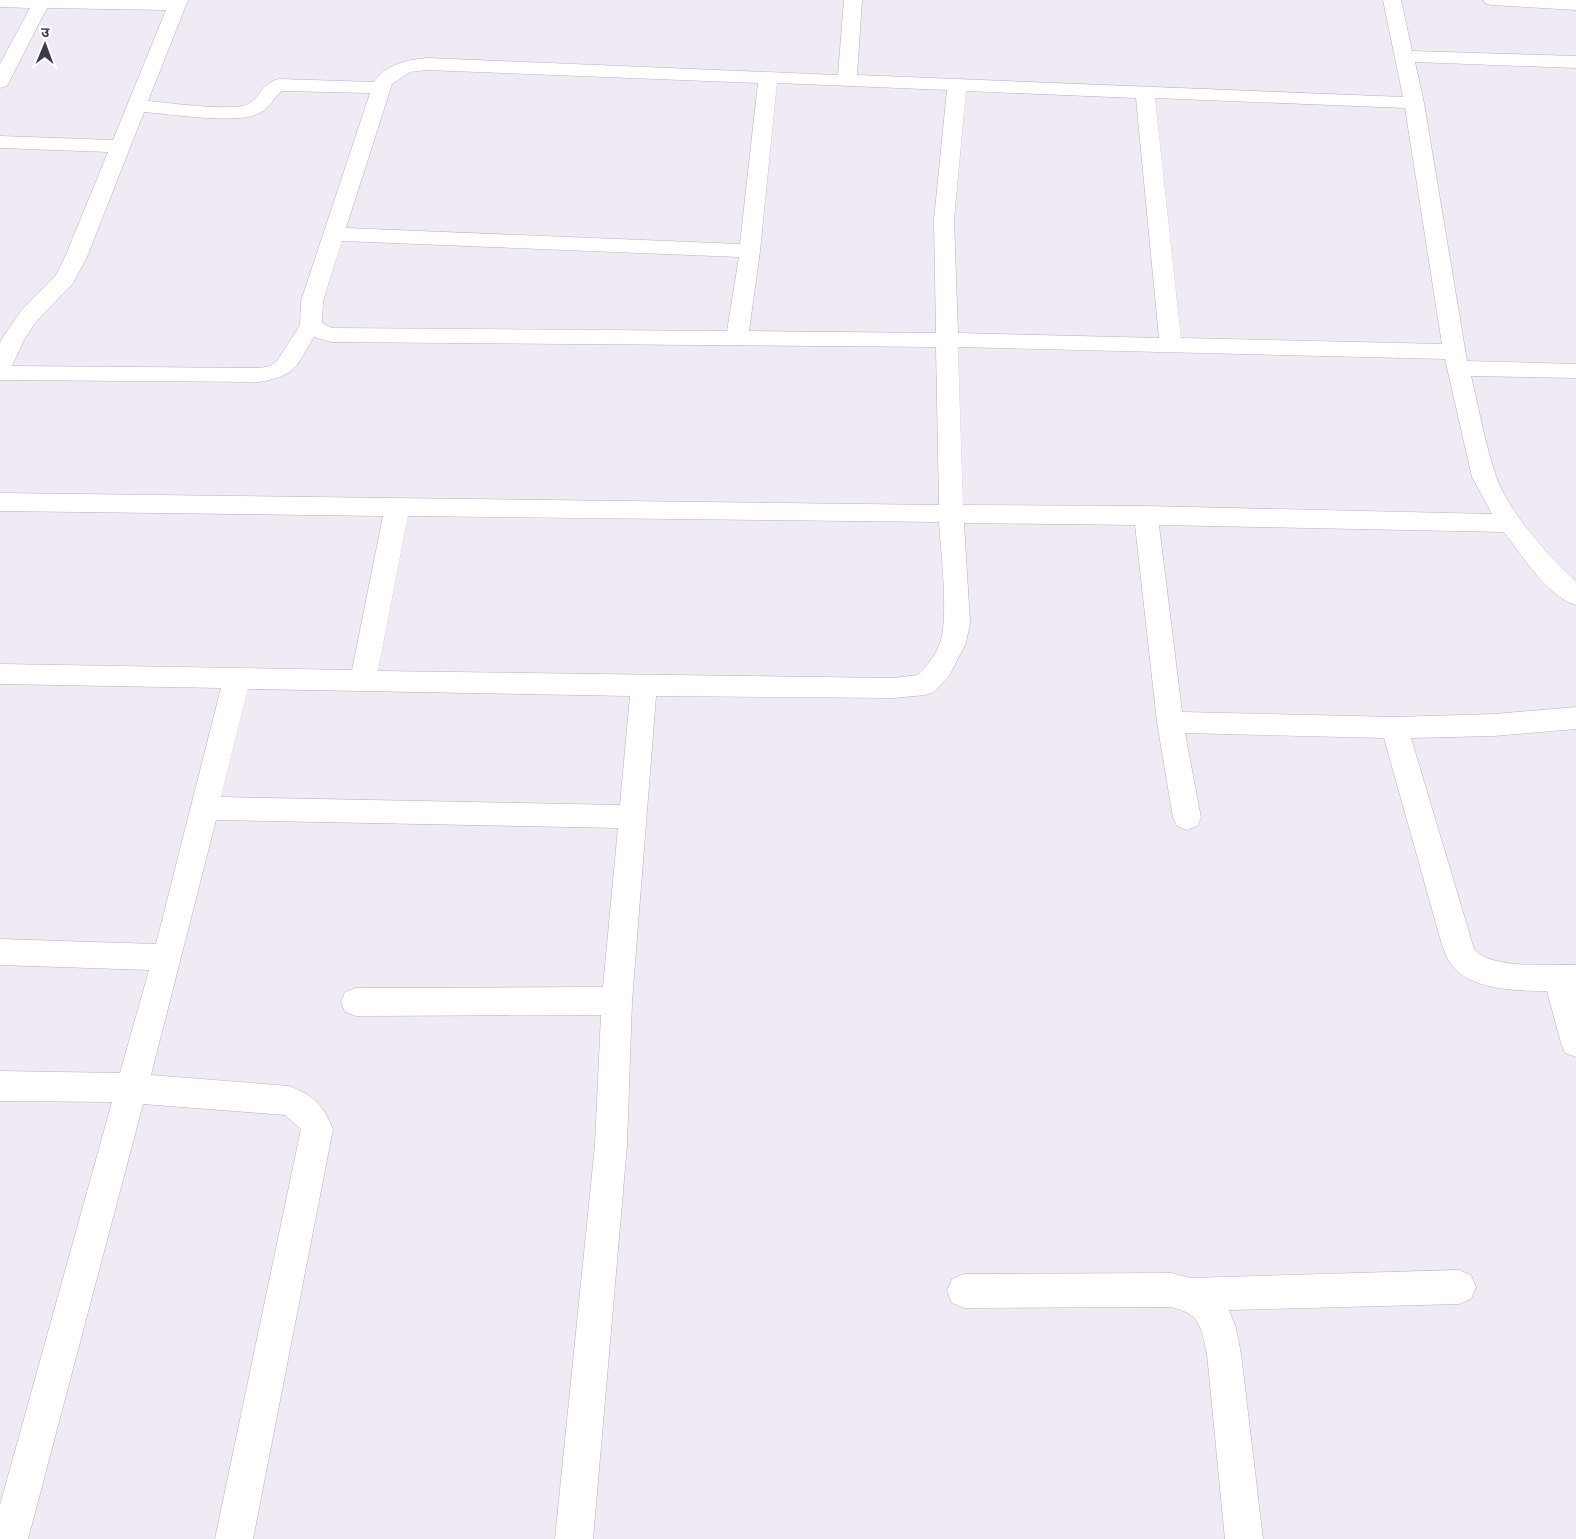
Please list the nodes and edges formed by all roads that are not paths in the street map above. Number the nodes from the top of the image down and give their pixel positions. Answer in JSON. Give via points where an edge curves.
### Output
{"nodes":[{"id":1,"x":852,"y":0,"type":"edge"},
{"id":2,"x":1392,"y":0,"type":"edge"},
{"id":3,"x":1492,"y":0,"type":"edge"},
{"id":4,"x":0,"y":2,"type":"edge"},
{"id":5,"x":41,"y":3,"type":"junction"},
{"id":6,"x":178,"y":3,"type":"edge"},
{"id":7,"x":1576,"y":5,"type":"edge"},
{"id":8,"x":1404,"y":56,"type":"junction"},
{"id":9,"x":1576,"y":62,"type":"edge"},
{"id":10,"x":768,"y":78,"type":"junction"},
{"id":11,"x":0,"y":82,"type":"edge"},
{"id":12,"x":847,"y":82,"type":"junction"},
{"id":13,"x":957,"y":85,"type":"junction"},
{"id":14,"x":381,"y":88,"type":"junction"},
{"id":15,"x":1145,"y":93,"type":"junction"},
{"id":16,"x":1414,"y":103,"type":"junction"},
{"id":17,"x":135,"y":106,"type":"junction"},
{"id":18,"x":0,"y":142,"type":"edge"},
{"id":19,"x":119,"y":146,"type":"junction"},
{"id":20,"x":334,"y":234,"type":"junction"},
{"id":21,"x":750,"y":251,"type":"junction"},
{"id":22,"x":311,"y":325,"type":"junction"},
{"id":23,"x":737,"y":338,"type":"junction"},
{"id":24,"x":947,"y":340,"type":"junction"},
{"id":25,"x":1171,"y":344,"type":"junction"},
{"id":26,"x":1456,"y":360,"type":"junction"},
{"id":27,"x":0,"y":368,"type":"edge"},
{"id":28,"x":1576,"y":371,"type":"edge"},
{"id":29,"x":0,"y":373,"type":"edge"},
{"id":30,"x":0,"y":502,"type":"edge"},
{"id":31,"x":396,"y":508,"type":"junction"},
{"id":32,"x":951,"y":514,"type":"junction"},
{"id":33,"x":1146,"y":515,"type":"junction"},
{"id":34,"x":1511,"y":523,"type":"junction"},
{"id":35,"x":1576,"y":596,"type":"edge"},
{"id":36,"x":0,"y":674,"type":"edge"},
{"id":37,"x":238,"y":679,"type":"junction"},
{"id":38,"x":363,"y":680,"type":"junction"},
{"id":39,"x":644,"y":686,"type":"junction"},
{"id":40,"x":1576,"y":718,"type":"edge"},
{"id":41,"x":1170,"y":722,"type":"junction"},
{"id":42,"x":1395,"y":728,"type":"junction"},
{"id":43,"x":205,"y":808,"type":"junction"},
{"id":44,"x":632,"y":817,"type":"junction"},
{"id":45,"x":1187,"y":818,"type":"dead end"},
{"id":46,"x":0,"y":952,"type":"edge"},
{"id":47,"x":167,"y":957,"type":"junction"},
{"id":48,"x":1567,"y":978,"type":"edge"},
{"id":49,"x":617,"y":1001,"type":"junction"},
{"id":50,"x":356,"y":1002,"type":"dead end"},
{"id":51,"x":1576,"y":1043,"type":"edge"},
{"id":52,"x":0,"y":1086,"type":"edge"},
{"id":53,"x":131,"y":1088,"type":"junction"},
{"id":54,"x":1459,"y":1287,"type":"dead end"},
{"id":55,"x":964,"y":1291,"type":"dead end"},
{"id":56,"x":1193,"y":1294,"type":"junction"},
{"id":57,"x":9,"y":1539,"type":"edge"},
{"id":58,"x":234,"y":1539,"type":"edge"},
{"id":59,"x":574,"y":1539,"type":"edge"},
{"id":60,"x":1244,"y":1539,"type":"edge"}],
"edges":[{"from":1,"to":12,"type":"street"},
{"from":2,"to":8,"type":"street"},
{"from":3,"to":7,"type":"street"},
{"from":4,"to":5,"type":"street"},
{"from":5,"to":6,"type":"street"},
{"from":5,"to":11,"type":"street"},
{"from":6,"to":17,"type":"street"},
{"from":8,"to":9,"type":"street"},
{"from":8,"to":16,"type":"street"},
{"from":10,"to":12,"type":"street"},
{"from":10,"to":14,"type":"street","via":[[427,64],[396,70]]},
{"from":10,"to":21,"type":"street"},
{"from":12,"to":13,"type":"street"},
{"from":13,"to":15,"type":"street"},
{"from":13,"to":24,"type":"street","via":[[944,220]]},
{"from":14,"to":17,"type":"street","via":[[279,85],[267,92],[258,107],[250,111]]},
{"from":14,"to":20,"type":"street"},
{"from":15,"to":16,"type":"street"},
{"from":15,"to":25,"type":"street"},
{"from":16,"to":26,"type":"street"},
{"from":17,"to":19,"type":"street"},
{"from":18,"to":19,"type":"street"},
{"from":19,"to":27,"type":"street","via":[[65,278],[28,317],[14,337]]},
{"from":20,"to":21,"type":"street"},
{"from":20,"to":22,"type":"street","via":[[312,301]]},
{"from":21,"to":23,"type":"street"},
{"from":22,"to":23,"type":"street","via":[[318,331],[331,334]]},
{"from":22,"to":29,"type":"street","via":[[284,366],[276,372],[260,375]]},
{"from":23,"to":24,"type":"street"},
{"from":24,"to":25,"type":"street"},
{"from":24,"to":32,"type":"street"},
{"from":25,"to":26,"type":"street"},
{"from":26,"to":28,"type":"street"},
{"from":26,"to":34,"type":"street","via":[[1484,477]]},
{"from":30,"to":31,"type":"street"},
{"from":31,"to":32,"type":"street"},
{"from":31,"to":38,"type":"street"},
{"from":32,"to":33,"type":"street"},
{"from":32,"to":39,"type":"street","via":[[957,623],[953,643],[940,669],[925,685],[894,688]]},
{"from":33,"to":34,"type":"street"},
{"from":33,"to":41,"type":"street"},
{"from":34,"to":35,"type":"street","via":[[1550,573]]},
{"from":36,"to":37,"type":"street"},
{"from":37,"to":38,"type":"street"},
{"from":37,"to":43,"type":"street"},
{"from":38,"to":39,"type":"street"},
{"from":39,"to":44,"type":"street"},
{"from":40,"to":42,"type":"street"},
{"from":41,"to":42,"type":"street"},
{"from":41,"to":45,"type":"street"},
{"from":42,"to":48,"type":"street","via":[[1458,949],[1466,961],[1478,970],[1503,975]]},
{"from":43,"to":44,"type":"street"},
{"from":43,"to":47,"type":"street"},
{"from":44,"to":49,"type":"street"},
{"from":46,"to":47,"type":"street"},
{"from":47,"to":53,"type":"street"},
{"from":48,"to":51,"type":"street"},
{"from":49,"to":50,"type":"street"},
{"from":49,"to":59,"type":"street","via":[[611,1145]]},
{"from":52,"to":53,"type":"street"},
{"from":53,"to":57,"type":"street"},
{"from":53,"to":58,"type":"street","via":[[289,1101],[314,1118],[317,1129]]},
{"from":54,"to":56,"type":"street"},
{"from":55,"to":56,"type":"street","via":[[1171,1290]]},
{"from":56,"to":60,"type":"street","via":[[1211,1309],[1218,1324]]}]}
